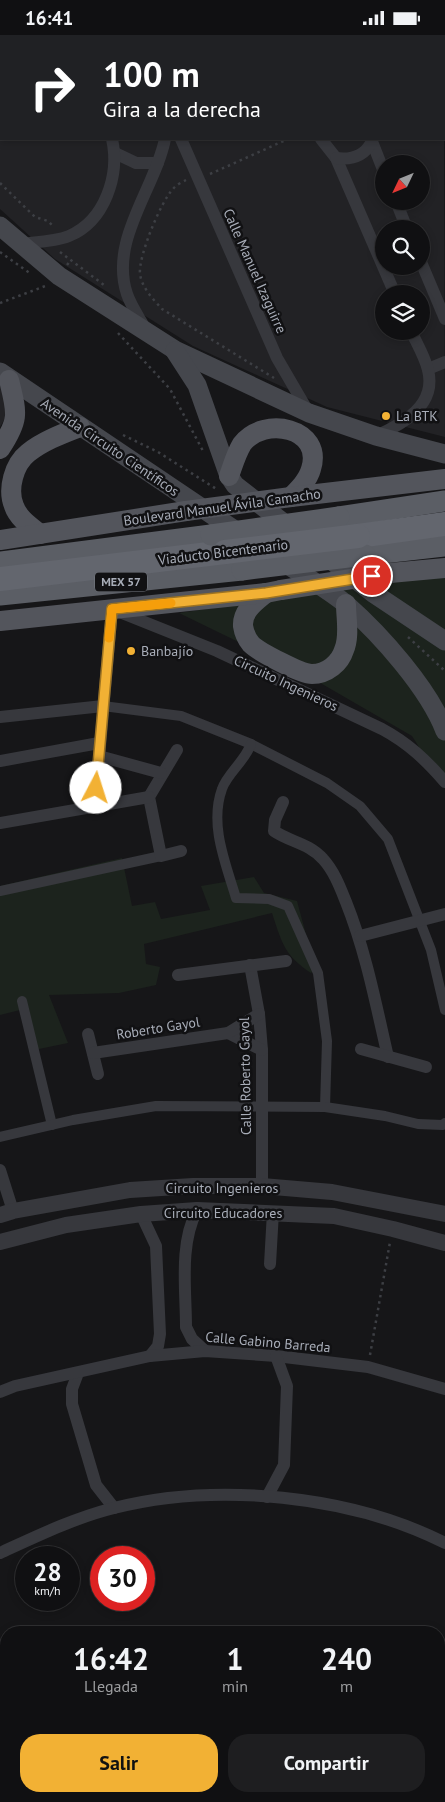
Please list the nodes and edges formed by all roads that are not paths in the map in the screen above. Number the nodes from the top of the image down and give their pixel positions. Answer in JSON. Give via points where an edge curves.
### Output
{"nodes":[{"id":1,"x":112,"y":140,"type":"edge"},
{"id":2,"x":165,"y":140,"type":"edge"},
{"id":3,"x":181,"y":140,"type":"edge"},
{"id":4,"x":322,"y":140,"type":"edge"},
{"id":5,"x":371,"y":141,"type":"edge"},
{"id":6,"x":115,"y":153,"type":"junction"},
{"id":7,"x":377,"y":155,"type":"edge"},
{"id":8,"x":336,"y":158,"type":"junction"},
{"id":9,"x":158,"y":163,"type":"junction"},
{"id":10,"x":0,"y":226,"type":"edge"},
{"id":11,"x":19,"y":244,"type":"junction"},
{"id":12,"x":426,"y":275,"type":"edge"},
{"id":13,"x":391,"y":285,"type":"edge"},
{"id":14,"x":445,"y":319,"type":"edge"},
{"id":15,"x":147,"y":330,"type":"junction"},
{"id":16,"x":415,"y":340,"type":"edge"},
{"id":17,"x":175,"y":350,"type":"junction"},
{"id":18,"x":445,"y":362,"type":"edge"},
{"id":19,"x":428,"y":369,"type":"junction"},
{"id":20,"x":5,"y":376,"type":"edge"},
{"id":21,"x":309,"y":413,"type":"junction"},
{"id":22,"x":80,"y":427,"type":"junction"},
{"id":23,"x":376,"y":436,"type":"junction"},
{"id":24,"x":0,"y":449,"type":"edge"},
{"id":25,"x":445,"y":454,"type":"edge"},
{"id":26,"x":445,"y":479,"type":"edge"},
{"id":27,"x":223,"y":480,"type":"junction"},
{"id":28,"x":291,"y":497,"type":"junction"},
{"id":29,"x":445,"y":501,"type":"edge"},
{"id":30,"x":445,"y":524,"type":"edge"},
{"id":31,"x":40,"y":534,"type":"junction"},
{"id":32,"x":0,"y":540,"type":"edge"},
{"id":33,"x":218,"y":544,"type":"junction"},
{"id":34,"x":445,"y":545,"type":"edge"},
{"id":35,"x":362,"y":546,"type":"junction"},
{"id":36,"x":0,"y":562,"type":"edge"},
{"id":37,"x":445,"y":568,"type":"edge"},
{"id":38,"x":0,"y":579,"type":"edge"},
{"id":39,"x":274,"y":591,"type":"junction"},
{"id":40,"x":0,"y":595,"type":"edge"},
{"id":41,"x":346,"y":604,"type":"junction"},
{"id":42,"x":112,"y":609,"type":"junction"},
{"id":43,"x":0,"y":621,"type":"edge"},
{"id":44,"x":445,"y":641,"type":"edge"},
{"id":45,"x":103,"y":706,"type":"junction"},
{"id":46,"x":0,"y":717,"type":"edge"},
{"id":47,"x":445,"y":731,"type":"edge"},
{"id":48,"x":99,"y":743,"type":"junction"},
{"id":49,"x":251,"y":744,"type":"junction"},
{"id":50,"x":177,"y":750,"type":"dead end"},
{"id":51,"x":99,"y":756,"type":"junction"},
{"id":52,"x":0,"y":761,"type":"edge"},
{"id":53,"x":161,"y":773,"type":"junction"},
{"id":54,"x":445,"y":782,"type":"edge"},
{"id":55,"x":148,"y":797,"type":"junction"},
{"id":56,"x":283,"y":802,"type":"dead end"},
{"id":57,"x":95,"y":805,"type":"junction"},
{"id":58,"x":0,"y":823,"type":"edge"},
{"id":59,"x":181,"y":851,"type":"dead end"},
{"id":60,"x":160,"y":856,"type":"junction"},
{"id":61,"x":0,"y":891,"type":"edge"},
{"id":62,"x":445,"y":915,"type":"edge"},
{"id":63,"x":421,"y":921,"type":"junction"},
{"id":64,"x":360,"y":936,"type":"junction"},
{"id":65,"x":286,"y":961,"type":"dead end"},
{"id":66,"x":250,"y":965,"type":"junction"},
{"id":67,"x":178,"y":975,"type":"dead end"},
{"id":68,"x":22,"y":1001,"type":"dead end"},
{"id":69,"x":445,"y":1010,"type":"edge"},
{"id":70,"x":259,"y":1014,"type":"junction"},
{"id":71,"x":228,"y":1033,"type":"junction"},
{"id":72,"x":88,"y":1034,"type":"dead end"},
{"id":73,"x":361,"y":1049,"type":"dead end"},
{"id":74,"x":262,"y":1050,"type":"junction"},
{"id":75,"x":93,"y":1053,"type":"junction"},
{"id":76,"x":388,"y":1057,"type":"junction"},
{"id":77,"x":426,"y":1067,"type":"dead end"},
{"id":78,"x":98,"y":1074,"type":"dead end"},
{"id":79,"x":260,"y":1105,"type":"junction"},
{"id":80,"x":325,"y":1107,"type":"junction"},
{"id":81,"x":445,"y":1123,"type":"edge"},
{"id":82,"x":52,"y":1125,"type":"junction"},
{"id":83,"x":0,"y":1137,"type":"edge"},
{"id":84,"x":0,"y":1170,"type":"edge"},
{"id":85,"x":262,"y":1186,"type":"junction"},
{"id":86,"x":197,"y":1210,"type":"junction"},
{"id":87,"x":273,"y":1212,"type":"junction"},
{"id":88,"x":6,"y":1213,"type":"edge"},
{"id":89,"x":141,"y":1214,"type":"junction"},
{"id":90,"x":445,"y":1214,"type":"edge"},
{"id":91,"x":0,"y":1242,"type":"edge"},
{"id":92,"x":445,"y":1243,"type":"edge"},
{"id":93,"x":270,"y":1265,"type":"dead end"},
{"id":94,"x":205,"y":1351,"type":"junction"},
{"id":95,"x":150,"y":1356,"type":"junction"},
{"id":96,"x":276,"y":1356,"type":"junction"},
{"id":97,"x":78,"y":1373,"type":"junction"},
{"id":98,"x":445,"y":1389,"type":"edge"},
{"id":99,"x":0,"y":1392,"type":"edge"},
{"id":100,"x":267,"y":1497,"type":"junction"},
{"id":101,"x":114,"y":1508,"type":"junction"},
{"id":102,"x":444,"y":1540,"type":"edge"},
{"id":103,"x":0,"y":1553,"type":"edge"}],
"edges":[{"from":1,"to":6,"type":"street"},
{"from":2,"to":9,"type":"street"},
{"from":3,"to":21,"type":"street","name":"Calle Manuel Izaguirre","via":[[277,358]]},
{"from":4,"to":8,"type":"street"},
{"from":5,"to":7,"type":"street"},
{"from":5,"to":8,"type":"street","via":[[356,157]]},
{"from":6,"to":9,"type":"street","via":[[136,163]]},
{"from":6,"to":11,"type":"street","via":[[110,188],[99,210],[83,228],[68,237]]},
{"from":8,"to":13,"type":"street"},
{"from":9,"to":15,"type":"street","via":[[127,239],[124,257],[127,293]]},
{"from":10,"to":11,"type":"main road"},
{"from":11,"to":15,"type":"main road","via":[[54,284]]},
{"from":12,"to":14,"type":"street"},
{"from":15,"to":17,"type":"main road"},
{"from":16,"to":19,"type":"street"},
{"from":17,"to":21,"type":"main road"},
{"from":17,"to":27,"type":"main road","via":[[196,385]]},
{"from":18,"to":19,"type":"street"},
{"from":19,"to":23,"type":"street","via":[[428,397],[398,426]]},
{"from":20,"to":22,"type":"main road","name":"Avenida Circuito Científicos"},
{"from":20,"to":24,"type":"main road","via":[[17,410],[15,423]]},
{"from":21,"to":23,"type":"main road"},
{"from":22,"to":31,"type":"main road","via":[[45,442],[27,454],[14,472],[11,488],[13,506]]},
{"from":22,"to":41,"type":"main road","name":"Avenida Circuito Científicos"},
{"from":23,"to":25,"type":"main road"},
{"from":26,"to":28,"type":"main road","name":"Boulevard Manuel Ávila Camacho"},
{"from":27,"to":28,"type":"main road","via":[[243,443],[253,435],[265,429],[289,429],[307,441],[313,462],[306,479]]},
{"from":27,"to":44,"type":"main road","via":[[236,485],[373,593]]},
{"from":28,"to":31,"type":"main road","name":"Boulevard Manuel Ávila Camacho","bridge":true},
{"from":29,"to":33,"type":"highway","name":"Boulevard Manuel Ávila Camacho","bridge":true,"via":[[338,517]]},
{"from":30,"to":35,"type":"highway","name":"Viaducto Bicentenario"},
{"from":31,"to":32,"type":"main road","name":"Boulevard Manuel Ávila Camacho"},
{"from":33,"to":35,"type":"highway","name":"Viaducto Bicentenario","bridge":true},
{"from":33,"to":36,"type":"highway","name":"Boulevard Manuel Ávila Camacho"},
{"from":33,"to":38,"type":"highway","name":"Viaducto Bicentenario"},
{"from":34,"to":35,"type":"highway","number":"MEX 57"},
{"from":35,"to":40,"type":"highway","number":"MEX 57","bridge":true,"via":[[242,570]]},
{"from":37,"to":39,"type":"main road","bridge":true},
{"from":39,"to":41,"type":"main road","via":[[247,612],[245,635],[256,648],[303,673],[314,675],[341,659],[347,639]]},
{"from":39,"to":42,"type":"main road"},
{"from":41,"to":47,"type":"main road","via":[[391,650],[438,712]]},
{"from":42,"to":43,"type":"main road"},
{"from":42,"to":45,"type":"street"},
{"from":42,"to":54,"type":"street","name":"Circuito Ingenieros","via":[[217,651],[382,729],[410,746]]},
{"from":45,"to":46,"type":"street"},
{"from":45,"to":48,"type":"street"},
{"from":45,"to":49,"type":"street","via":[[181,716]]},
{"from":48,"to":51,"type":"street"},
{"from":48,"to":52,"type":"street"},
{"from":49,"to":63,"type":"street","via":[[327,783],[360,805],[388,839]]},
{"from":49,"to":80,"type":"street","via":[[247,755],[222,788],[218,836],[236,898],[269,899],[288,906],[318,973],[327,1041]]},
{"from":50,"to":53,"type":"street"},
{"from":51,"to":53,"type":"street"},
{"from":51,"to":57,"type":"street"},
{"from":53,"to":55,"type":"street"},
{"from":55,"to":57,"type":"street"},
{"from":55,"to":60,"type":"street"},
{"from":56,"to":64,"type":"street","via":[[274,820],[274,831],[304,843],[322,858],[336,876]]},
{"from":57,"to":58,"type":"street"},
{"from":59,"to":60,"type":"street"},
{"from":60,"to":61,"type":"street"},
{"from":62,"to":63,"type":"street"},
{"from":63,"to":64,"type":"street"},
{"from":63,"to":69,"type":"street"},
{"from":64,"to":76,"type":"street"},
{"from":65,"to":66,"type":"street"},
{"from":66,"to":67,"type":"street"},
{"from":66,"to":70,"type":"street","name":"Calle Roberto Gayol"},
{"from":68,"to":82,"type":"street"},
{"from":70,"to":71,"type":"street","name":"Roberto Gayol"},
{"from":70,"to":74,"type":"street","name":"Calle Roberto Gayol"},
{"from":71,"to":74,"type":"street"},
{"from":71,"to":75,"type":"street","name":"Roberto Gayol"},
{"from":72,"to":75,"type":"street"},
{"from":73,"to":76,"type":"street"},
{"from":74,"to":79,"type":"street","name":"Calle Roberto Gayol"},
{"from":75,"to":78,"type":"street"},
{"from":76,"to":77,"type":"street"},
{"from":79,"to":80,"type":"street"},
{"from":79,"to":82,"type":"street","via":[[156,1106]]},
{"from":79,"to":85,"type":"street","name":"Calle Roberto Gayol"},
{"from":80,"to":81,"type":"street","via":[[418,1124]]},
{"from":82,"to":83,"type":"street"},
{"from":84,"to":88,"type":"street"},
{"from":85,"to":88,"type":"street","name":"Circuito Ingenieros","via":[[130,1190]]},
{"from":85,"to":90,"type":"street","name":"Circuito Ingenieros","via":[[332,1192]]},
{"from":86,"to":87,"type":"street","name":"Circuito Educadores"},
{"from":86,"to":89,"type":"street","name":"Circuito Educadores"},
{"from":86,"to":94,"type":"street","via":[[189,1225],[186,1242],[186,1327],[192,1339]]},
{"from":87,"to":92,"type":"street","name":"Circuito Educadores","via":[[334,1217]]},
{"from":87,"to":93,"type":"street"},
{"from":89,"to":91,"type":"street","name":"Circuito Educadores","via":[[66,1225]]},
{"from":89,"to":95,"type":"street","via":[[156,1246],[160,1334],[158,1346]]},
{"from":94,"to":95,"type":"street","name":"Calle Gabino Barreda"},
{"from":94,"to":96,"type":"street","name":"Calle Gabino Barreda"},
{"from":95,"to":97,"type":"street","name":"Calle Gabino Barreda"},
{"from":96,"to":98,"type":"street","name":"Calle Gabino Barreda","via":[[368,1367]]},
{"from":96,"to":100,"type":"street","via":[[287,1387],[284,1465]]},
{"from":97,"to":99,"type":"street","name":"Calle Gabino Barreda"},
{"from":97,"to":101,"type":"street","via":[[72,1389],[72,1404],[96,1485]]},
{"from":100,"to":101,"type":"street","via":[[219,1495]]},
{"from":100,"to":102,"type":"street","via":[[335,1506],[398,1523]]},
{"from":101,"to":103,"type":"street","via":[[60,1526]]}]}
